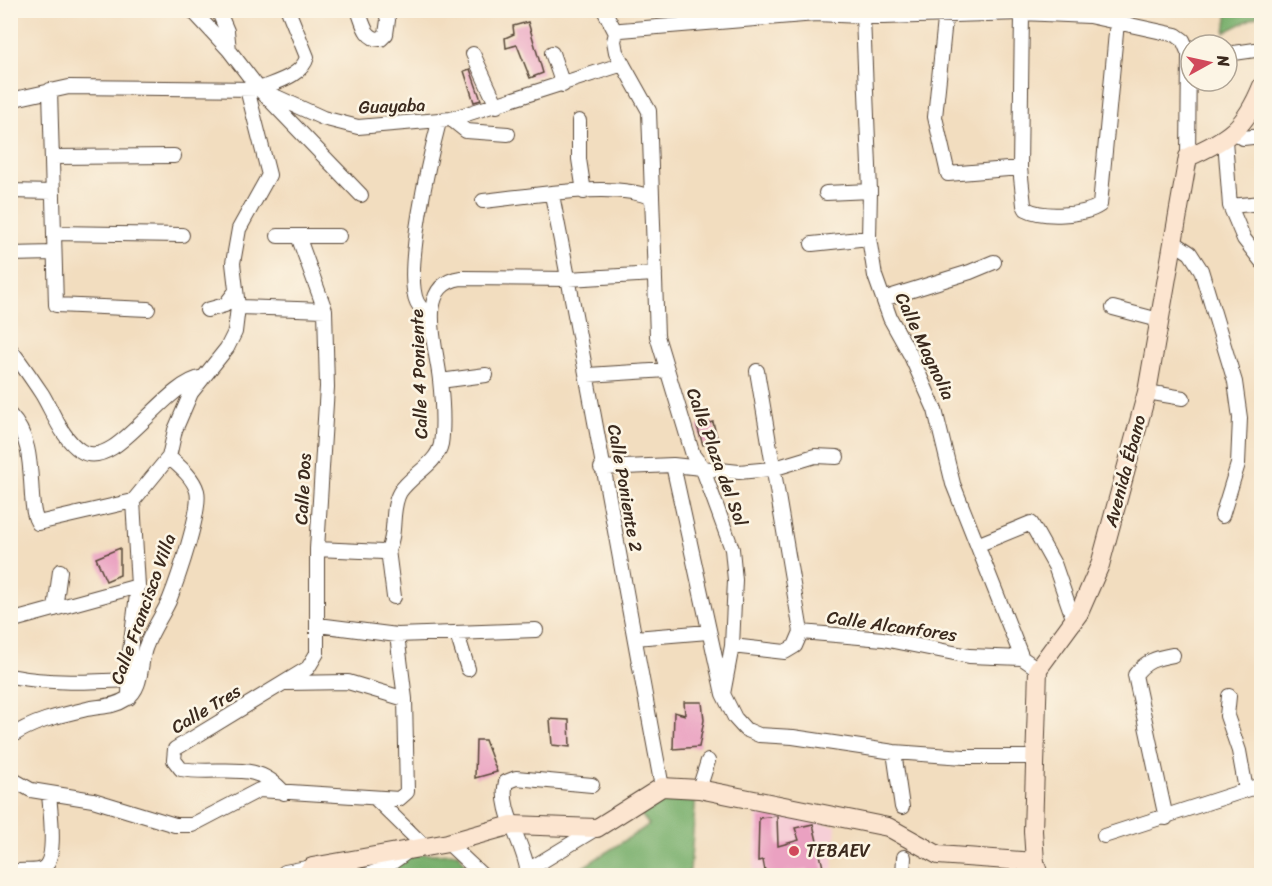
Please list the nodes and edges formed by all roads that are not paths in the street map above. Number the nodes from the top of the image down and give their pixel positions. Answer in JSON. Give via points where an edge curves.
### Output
{"nodes":[{"id":1,"x":192,"y":10,"type":"edge"},
{"id":2,"x":219,"y":10,"type":"edge"},
{"id":3,"x":288,"y":10,"type":"edge"},
{"id":4,"x":357,"y":10,"type":"edge"},
{"id":5,"x":385,"y":10,"type":"edge"},
{"id":6,"x":604,"y":10,"type":"edge"},
{"id":7,"x":816,"y":12,"type":"edge"},
{"id":8,"x":1022,"y":13,"type":"junction"},
{"id":9,"x":1089,"y":13,"type":"edge"},
{"id":10,"x":744,"y":14,"type":"edge"},
{"id":11,"x":883,"y":14,"type":"edge"},
{"id":12,"x":945,"y":14,"type":"edge"},
{"id":13,"x":863,"y":16,"type":"junction"},
{"id":14,"x":681,"y":17,"type":"edge"},
{"id":15,"x":1117,"y":22,"type":"junction"},
{"id":16,"x":616,"y":33,"type":"junction"},
{"id":17,"x":1179,"y":37,"type":"edge"},
{"id":18,"x":1262,"y":49,"type":"edge"},
{"id":19,"x":230,"y":50,"type":"junction"},
{"id":20,"x":1239,"y":52,"type":"edge"},
{"id":21,"x":552,"y":53,"type":"dead end"},
{"id":22,"x":473,"y":54,"type":"dead end"},
{"id":23,"x":623,"y":64,"type":"junction"},
{"id":24,"x":563,"y":85,"type":"junction"},
{"id":25,"x":1262,"y":86,"type":"edge"},
{"id":26,"x":253,"y":89,"type":"junction"},
{"id":27,"x":50,"y":90,"type":"junction"},
{"id":28,"x":1189,"y":93,"type":"edge"},
{"id":29,"x":10,"y":100,"type":"edge"},
{"id":30,"x":497,"y":106,"type":"junction"},
{"id":31,"x":445,"y":121,"type":"junction"},
{"id":32,"x":579,"y":121,"type":"dead end"},
{"id":33,"x":508,"y":134,"type":"dead end"},
{"id":34,"x":1230,"y":136,"type":"junction"},
{"id":35,"x":1262,"y":136,"type":"edge"},
{"id":36,"x":174,"y":156,"type":"dead end"},
{"id":37,"x":52,"y":157,"type":"junction"},
{"id":38,"x":1188,"y":157,"type":"junction"},
{"id":39,"x":1020,"y":168,"type":"junction"},
{"id":40,"x":10,"y":191,"type":"edge"},
{"id":41,"x":870,"y":191,"type":"junction"},
{"id":42,"x":53,"y":192,"type":"junction"},
{"id":43,"x":585,"y":192,"type":"junction"},
{"id":44,"x":826,"y":193,"type":"dead end"},
{"id":45,"x":360,"y":195,"type":"dead end"},
{"id":46,"x":552,"y":195,"type":"junction"},
{"id":47,"x":651,"y":198,"type":"junction"},
{"id":48,"x":483,"y":201,"type":"dead end"},
{"id":49,"x":1262,"y":203,"type":"edge"},
{"id":50,"x":1230,"y":206,"type":"junction"},
{"id":51,"x":54,"y":233,"type":"junction"},
{"id":52,"x":182,"y":235,"type":"dead end"},
{"id":53,"x":278,"y":236,"type":"dead end"},
{"id":54,"x":298,"y":236,"type":"junction"},
{"id":55,"x":339,"y":236,"type":"dead end"},
{"id":56,"x":869,"y":238,"type":"junction"},
{"id":57,"x":1172,"y":241,"type":"junction"},
{"id":58,"x":812,"y":244,"type":"dead end"},
{"id":59,"x":1257,"y":248,"type":"edge"},
{"id":60,"x":10,"y":254,"type":"edge"},
{"id":61,"x":54,"y":254,"type":"junction"},
{"id":62,"x":994,"y":262,"type":"dead end"},
{"id":63,"x":1262,"y":262,"type":"edge"},
{"id":64,"x":655,"y":274,"type":"junction"},
{"id":65,"x":568,"y":279,"type":"junction"},
{"id":66,"x":236,"y":291,"type":"junction"},
{"id":67,"x":883,"y":299,"type":"junction"},
{"id":68,"x":238,"y":308,"type":"junction"},
{"id":69,"x":1113,"y":308,"type":"dead end"},
{"id":70,"x":148,"y":309,"type":"dead end"},
{"id":71,"x":207,"y":310,"type":"dead end"},
{"id":72,"x":326,"y":310,"type":"junction"},
{"id":73,"x":431,"y":320,"type":"junction"},
{"id":74,"x":1159,"y":320,"type":"junction"},
{"id":75,"x":10,"y":349,"type":"edge"},
{"id":76,"x":667,"y":370,"type":"junction"},
{"id":77,"x":757,"y":371,"type":"dead end"},
{"id":78,"x":486,"y":375,"type":"dead end"},
{"id":79,"x":588,"y":375,"type":"junction"},
{"id":80,"x":204,"y":377,"type":"junction"},
{"id":81,"x":441,"y":381,"type":"junction"},
{"id":82,"x":1147,"y":392,"type":"junction"},
{"id":83,"x":1183,"y":398,"type":"dead end"},
{"id":84,"x":10,"y":415,"type":"edge"},
{"id":85,"x":169,"y":457,"type":"junction"},
{"id":86,"x":837,"y":457,"type":"dead end"},
{"id":87,"x":673,"y":465,"type":"junction"},
{"id":88,"x":702,"y":467,"type":"junction"},
{"id":89,"x":601,"y":468,"type":"junction"},
{"id":90,"x":772,"y":469,"type":"junction"},
{"id":91,"x":133,"y":501,"type":"junction"},
{"id":92,"x":1222,"y":516,"type":"dead end"},
{"id":93,"x":977,"y":545,"type":"junction"},
{"id":94,"x":317,"y":549,"type":"junction"},
{"id":95,"x":388,"y":550,"type":"junction"},
{"id":96,"x":60,"y":571,"type":"dead end"},
{"id":97,"x":138,"y":586,"type":"junction"},
{"id":98,"x":394,"y":597,"type":"dead end"},
{"id":99,"x":55,"y":609,"type":"junction"},
{"id":100,"x":10,"y":621,"type":"edge"},
{"id":101,"x":1074,"y":621,"type":"junction"},
{"id":102,"x":318,"y":625,"type":"junction"},
{"id":103,"x":536,"y":630,"type":"dead end"},
{"id":104,"x":708,"y":632,"type":"junction"},
{"id":105,"x":801,"y":632,"type":"junction"},
{"id":106,"x":457,"y":634,"type":"junction"},
{"id":107,"x":397,"y":635,"type":"junction"},
{"id":108,"x":635,"y":638,"type":"junction"},
{"id":109,"x":732,"y":646,"type":"junction"},
{"id":110,"x":1173,"y":655,"type":"dead end"},
{"id":111,"x":1022,"y":658,"type":"junction"},
{"id":112,"x":308,"y":668,"type":"joint"},
{"id":113,"x":468,"y":669,"type":"dead end"},
{"id":114,"x":1038,"y":669,"type":"junction"},
{"id":115,"x":10,"y":676,"type":"edge"},
{"id":116,"x":129,"y":680,"type":"junction"},
{"id":117,"x":285,"y":682,"type":"junction"},
{"id":118,"x":723,"y":693,"type":"junction"},
{"id":119,"x":1229,"y":696,"type":"dead end"},
{"id":120,"x":129,"y":698,"type":"junction"},
{"id":121,"x":405,"y":699,"type":"junction"},
{"id":122,"x":10,"y":737,"type":"edge"},
{"id":123,"x":894,"y":752,"type":"junction"},
{"id":124,"x":1037,"y":758,"type":"junction"},
{"id":125,"x":708,"y":761,"type":"dead end"},
{"id":126,"x":10,"y":778,"type":"edge"},
{"id":127,"x":592,"y":785,"type":"dead end"},
{"id":128,"x":1262,"y":785,"type":"edge"},
{"id":129,"x":662,"y":787,"type":"junction"},
{"id":130,"x":699,"y":789,"type":"junction"},
{"id":131,"x":1246,"y":790,"type":"junction"},
{"id":132,"x":284,"y":792,"type":"junction"},
{"id":133,"x":49,"y":794,"type":"junction"},
{"id":134,"x":375,"y":798,"type":"junction"},
{"id":135,"x":902,"y":807,"type":"dead end"},
{"id":136,"x":1166,"y":818,"type":"junction"},
{"id":137,"x":512,"y":825,"type":"junction"},
{"id":138,"x":597,"y":828,"type":"junction"},
{"id":139,"x":1104,"y":836,"type":"dead end"},
{"id":140,"x":448,"y":843,"type":"junction"},
{"id":141,"x":417,"y":849,"type":"junction"},
{"id":142,"x":904,"y":857,"type":"dead end"},
{"id":143,"x":1037,"y":869,"type":"edge"},
{"id":144,"x":18,"y":870,"type":"dead end"},
{"id":145,"x":285,"y":872,"type":"dead end"},
{"id":146,"x":308,"y":872,"type":"edge"},
{"id":147,"x":528,"y":873,"type":"edge"},
{"id":148,"x":364,"y":876,"type":"edge"},
{"id":149,"x":483,"y":876,"type":"edge"},
{"id":150,"x":903,"y":876,"type":"edge"}],
"edges":[{"from":1,"to":19,"type":"street"},
{"from":2,"to":19,"type":"street"},
{"from":3,"to":26,"type":"street","via":[[307,57],[305,63],[299,71]]},
{"from":4,"to":5,"type":"street","via":[[368,35],[381,39],[388,20]]},
{"from":6,"to":16,"type":"street","name":"Calle Plaza del Sol"},
{"from":7,"to":10,"type":"street"},
{"from":7,"to":13,"type":"street"},
{"from":8,"to":9,"type":"street"},
{"from":8,"to":12,"type":"street"},
{"from":8,"to":39,"type":"street"},
{"from":9,"to":15,"type":"street"},
{"from":10,"to":14,"type":"street"},
{"from":11,"to":12,"type":"street"},
{"from":11,"to":13,"type":"street"},
{"from":12,"to":39,"type":"street","via":[[935,117],[948,174]]},
{"from":13,"to":41,"type":"street","name":"Calle Magnolia"},
{"from":14,"to":16,"type":"street"},
{"from":15,"to":17,"type":"street"},
{"from":15,"to":39,"type":"street","via":[[1100,205],[1091,211],[1037,214],[1026,209]]},
{"from":16,"to":23,"type":"street","name":"Calle Plaza del Sol","via":[[616,52]]},
{"from":18,"to":20,"type":"street"},
{"from":19,"to":26,"type":"street"},
{"from":21,"to":24,"type":"street"},
{"from":22,"to":30,"type":"street"},
{"from":23,"to":24,"type":"street","name":"Guayaba"},
{"from":23,"to":47,"type":"street","name":"Calle Plaza del Sol","via":[[649,111]]},
{"from":24,"to":30,"type":"street","name":"Guayaba"},
{"from":25,"to":34,"type":"street","via":[[1252,110]]},
{"from":26,"to":27,"type":"street"},
{"from":26,"to":31,"type":"street","name":"Guayaba","via":[[323,118],[358,127]]},
{"from":26,"to":45,"type":"street"},
{"from":26,"to":66,"type":"street","via":[[269,175],[239,229],[233,263]]},
{"from":27,"to":29,"type":"street"},
{"from":27,"to":37,"type":"street"},
{"from":28,"to":38,"type":"street"},
{"from":30,"to":31,"type":"street","name":"Guayaba"},
{"from":31,"to":33,"type":"street","via":[[466,131]]},
{"from":31,"to":73,"type":"street","via":[[420,205],[413,275],[417,302]]},
{"from":32,"to":43,"type":"street","via":[[579,159]]},
{"from":34,"to":35,"type":"street"},
{"from":34,"to":38,"type":"street"},
{"from":34,"to":50,"type":"street"},
{"from":36,"to":37,"type":"street"},
{"from":37,"to":42,"type":"street"},
{"from":38,"to":57,"type":"street","name":"Avenida Ébano"},
{"from":40,"to":42,"type":"street"},
{"from":41,"to":44,"type":"street"},
{"from":41,"to":56,"type":"street","name":"Calle Magnolia"},
{"from":42,"to":51,"type":"street"},
{"from":43,"to":46,"type":"street"},
{"from":43,"to":47,"type":"street","via":[[640,192]]},
{"from":46,"to":48,"type":"street"},
{"from":46,"to":65,"type":"street","name":"Calle Poniente 2"},
{"from":47,"to":64,"type":"street","name":"Calle Plaza del Sol"},
{"from":49,"to":50,"type":"street"},
{"from":50,"to":59,"type":"street","via":[[1244,239]]},
{"from":51,"to":52,"type":"street"},
{"from":51,"to":61,"type":"street"},
{"from":53,"to":54,"type":"street"},
{"from":54,"to":55,"type":"street"},
{"from":54,"to":72,"type":"street"},
{"from":56,"to":58,"type":"street"},
{"from":56,"to":67,"type":"street","name":"Calle Magnolia"},
{"from":57,"to":74,"type":"street","name":"Avenida Ébano"},
{"from":57,"to":92,"type":"street","via":[[1190,253],[1201,270],[1235,382],[1240,418],[1238,464]]},
{"from":59,"to":63,"type":"street"},
{"from":60,"to":61,"type":"street"},
{"from":61,"to":70,"type":"street","via":[[56,305]]},
{"from":62,"to":67,"type":"street"},
{"from":64,"to":65,"type":"street"},
{"from":64,"to":76,"type":"street","name":"Calle Plaza del Sol","via":[[657,336]]},
{"from":65,"to":73,"type":"street","name":"Calle 4 Poniente","via":[[448,280],[439,289]]},
{"from":65,"to":79,"type":"street","name":"Calle Poniente 2"},
{"from":66,"to":68,"type":"street"},
{"from":66,"to":71,"type":"street","via":[[225,305]]},
{"from":67,"to":93,"type":"street","name":"Calle Magnolia","via":[[935,410],[953,484]]},
{"from":68,"to":72,"type":"street"},
{"from":68,"to":80,"type":"street","via":[[235,332]]},
{"from":69,"to":74,"type":"street"},
{"from":72,"to":94,"type":"street","name":"Calle Dos","via":[[327,387]]},
{"from":73,"to":81,"type":"street","name":"Calle 4 Poniente"},
{"from":74,"to":82,"type":"street","name":"Avenida Ébano"},
{"from":75,"to":80,"type":"street","via":[[44,396],[63,432],[81,452],[94,454],[120,444],[184,383]]},
{"from":76,"to":79,"type":"street"},
{"from":76,"to":88,"type":"street","name":"Calle Plaza del Sol","via":[[693,455]]},
{"from":77,"to":90,"type":"street"},
{"from":78,"to":81,"type":"street"},
{"from":79,"to":89,"type":"street","name":"Calle Poniente 2"},
{"from":80,"to":85,"type":"street","via":[[191,393]]},
{"from":81,"to":95,"type":"street","name":"Calle 4 Poniente","via":[[441,444],[435,457],[400,493]]},
{"from":82,"to":83,"type":"street"},
{"from":82,"to":101,"type":"street","name":"Avenida Ébano","via":[[1100,565]]},
{"from":84,"to":91,"type":"street","via":[[22,428],[30,458],[33,513],[38,523]]},
{"from":85,"to":91,"type":"street"},
{"from":85,"to":120,"type":"street","name":"Calle Francisco Villa","via":[[184,469],[197,491],[198,511],[169,601],[141,660],[140,681]]},
{"from":86,"to":90,"type":"street","via":[[815,456]]},
{"from":87,"to":88,"type":"street"},
{"from":87,"to":89,"type":"street"},
{"from":87,"to":104,"type":"street"},
{"from":88,"to":90,"type":"street","via":[[739,472]]},
{"from":88,"to":109,"type":"street","name":"Calle Plaza del Sol","via":[[732,549]]},
{"from":89,"to":108,"type":"street","name":"Calle Poniente 2"},
{"from":90,"to":105,"type":"street"},
{"from":91,"to":97,"type":"street"},
{"from":93,"to":101,"type":"street","via":[[1031,523],[1055,566]]},
{"from":93,"to":111,"type":"street","name":"Calle Magnolia"},
{"from":94,"to":95,"type":"street"},
{"from":94,"to":102,"type":"street","name":"Calle Dos"},
{"from":95,"to":98,"type":"street","name":"Calle 4 Poniente"},
{"from":96,"to":99,"type":"street"},
{"from":97,"to":99,"type":"street"},
{"from":97,"to":116,"type":"street"},
{"from":99,"to":100,"type":"street"},
{"from":101,"to":114,"type":"street","name":"Avenida Ébano"},
{"from":102,"to":107,"type":"street"},
{"from":102,"to":112,"type":"street","name":"Calle Dos","via":[[317,652]]},
{"from":103,"to":106,"type":"street"},
{"from":104,"to":108,"type":"street"},
{"from":104,"to":118,"type":"street"},
{"from":105,"to":109,"type":"street","name":"Calle Alcanfores","via":[[795,646],[785,652]]},
{"from":105,"to":111,"type":"street","name":"Calle Alcanfores","via":[[883,639],[969,656]]},
{"from":106,"to":107,"type":"street"},
{"from":106,"to":113,"type":"street"},
{"from":107,"to":121,"type":"street"},
{"from":108,"to":129,"type":"street","name":"Calle Poniente 2"},
{"from":109,"to":118,"type":"street","name":"Calle Plaza del Sol"},
{"from":110,"to":136,"type":"street","via":[[1149,662],[1135,675]]},
{"from":111,"to":114,"type":"street"},
{"from":112,"to":117,"type":"street","name":"Calle Tres"},
{"from":114,"to":124,"type":"street"},
{"from":115,"to":116,"type":"street","via":[[74,683]]},
{"from":116,"to":120,"type":"street"},
{"from":117,"to":121,"type":"street","via":[[348,682]]},
{"from":117,"to":132,"type":"street","name":"Calle Tres","via":[[175,749],[174,760],[181,769],[193,771],[247,769],[274,780]]},
{"from":118,"to":123,"type":"street","via":[[735,718],[745,729],[759,735]]},
{"from":119,"to":131,"type":"street","via":[[1227,716]]},
{"from":120,"to":122,"type":"street","name":"Calle Francisco Villa","via":[[114,706],[49,719]]},
{"from":121,"to":134,"type":"street","via":[[406,792],[399,799]]},
{"from":123,"to":124,"type":"street"},
{"from":123,"to":135,"type":"street"},
{"from":124,"to":143,"type":"street","via":[[1033,831]]},
{"from":125,"to":130,"type":"street"},
{"from":126,"to":133,"type":"street","via":[[31,790]]},
{"from":127,"to":137,"type":"street","via":[[516,778],[506,782]]},
{"from":128,"to":131,"type":"street"},
{"from":129,"to":130,"type":"street"},
{"from":129,"to":138,"type":"street"},
{"from":130,"to":143,"type":"street","via":[[888,828],[938,855]]},
{"from":131,"to":136,"type":"street"},
{"from":132,"to":133,"type":"street","via":[[259,790],[192,825],[175,825],[93,800]]},
{"from":132,"to":134,"type":"street"},
{"from":133,"to":144,"type":"street","via":[[49,863],[41,869]]},
{"from":134,"to":141,"type":"street"},
{"from":136,"to":139,"type":"street"},
{"from":137,"to":138,"type":"street"},
{"from":137,"to":140,"type":"street"},
{"from":137,"to":147,"type":"street"},
{"from":138,"to":147,"type":"street"},
{"from":140,"to":141,"type":"street"},
{"from":140,"to":149,"type":"street"},
{"from":141,"to":146,"type":"street"},
{"from":141,"to":148,"type":"street"},
{"from":142,"to":150,"type":"street"},
{"from":145,"to":146,"type":"street"}]}
